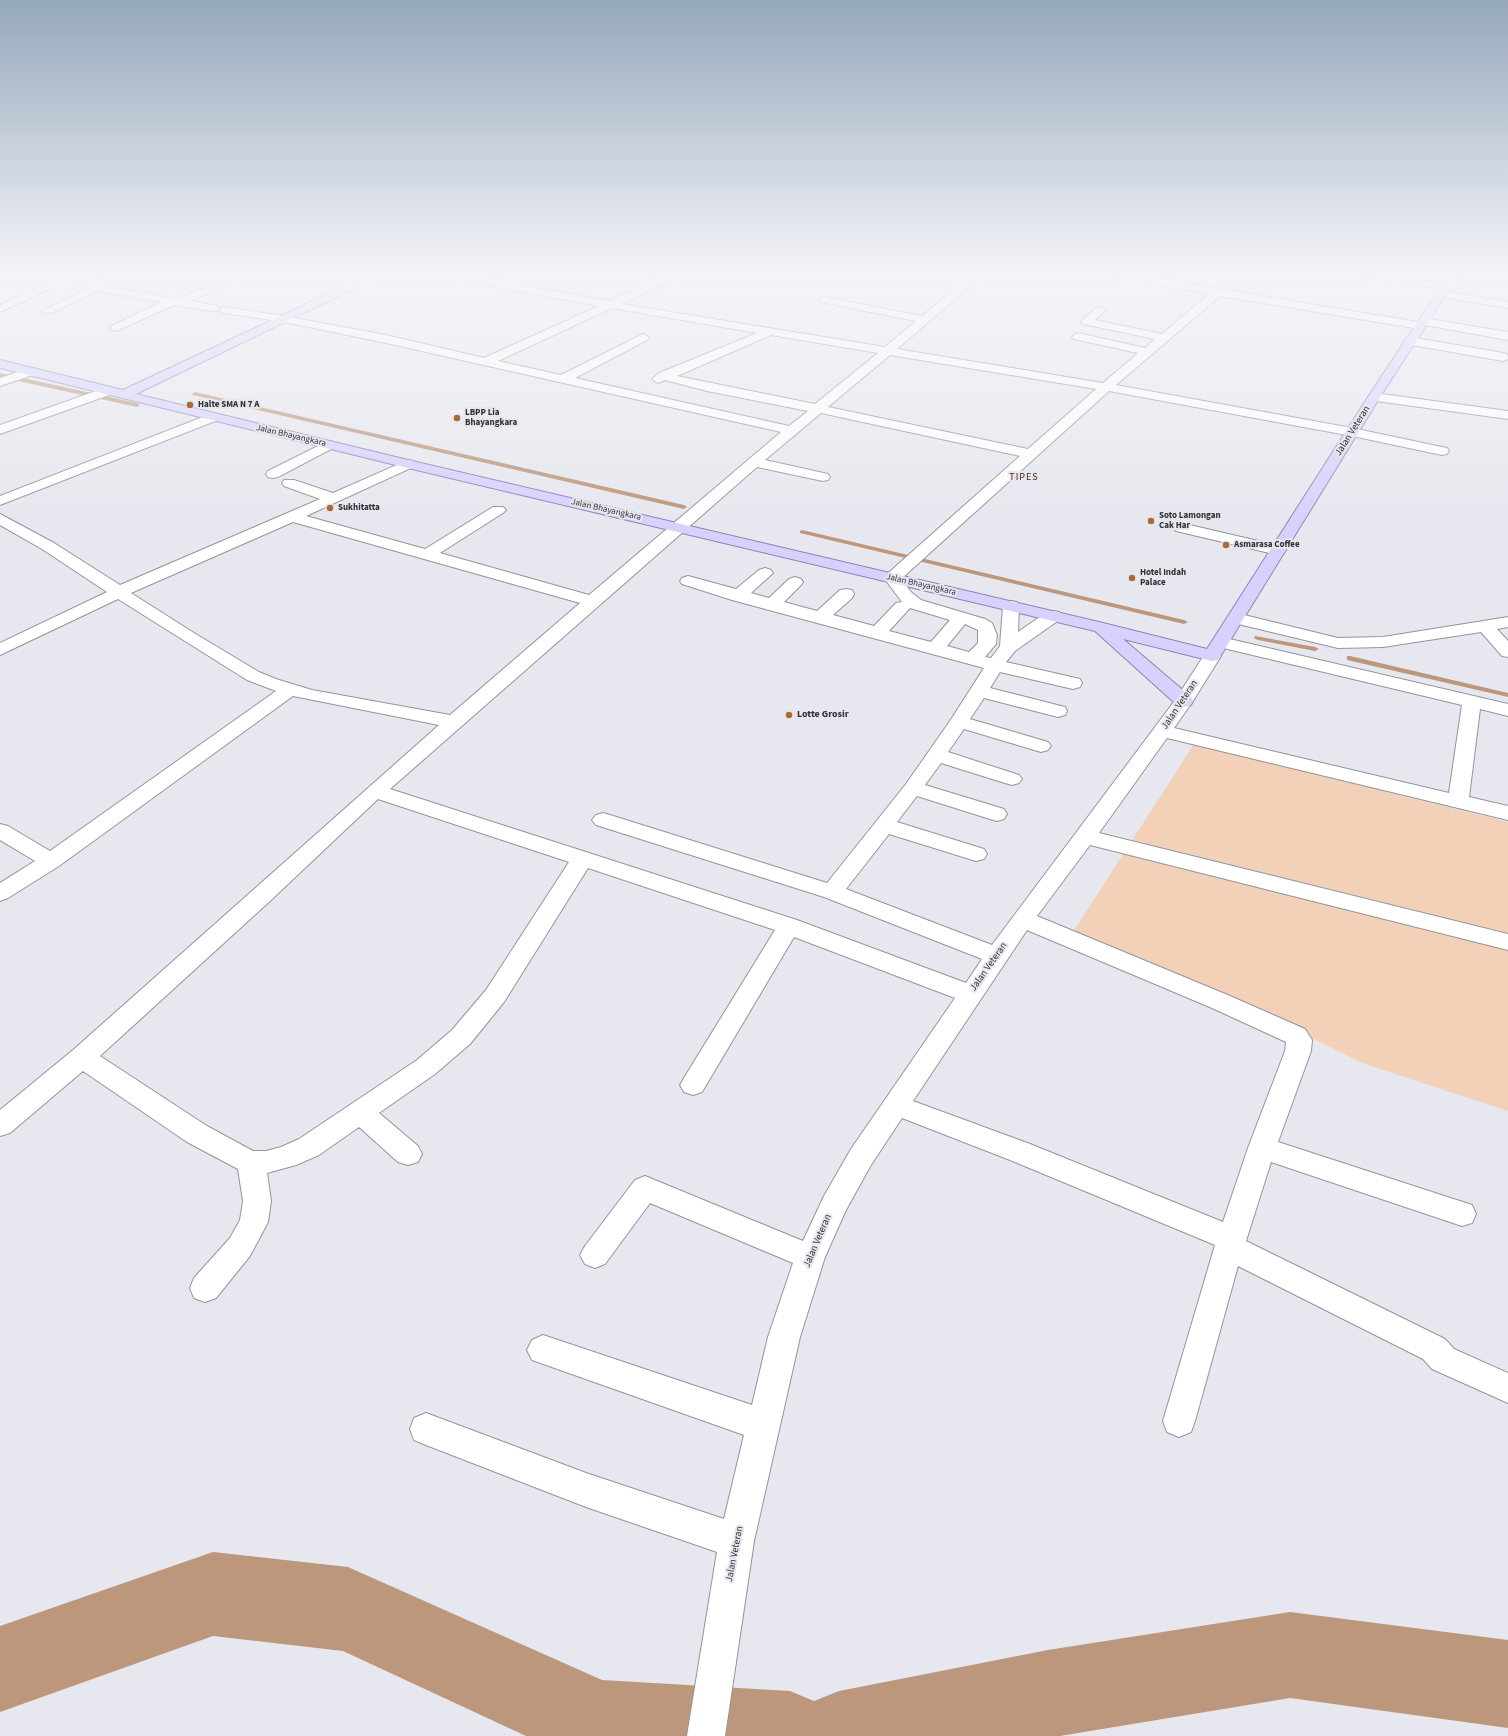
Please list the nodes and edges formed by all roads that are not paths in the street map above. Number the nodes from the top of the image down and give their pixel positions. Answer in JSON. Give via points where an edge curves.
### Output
{"nodes":[{"id":1,"x":203,"y":357,"type":"edge"},
{"id":2,"x":468,"y":357,"type":"edge"},
{"id":3,"x":496,"y":357,"type":"edge"},
{"id":4,"x":605,"y":357,"type":"edge"},
{"id":5,"x":708,"y":357,"type":"edge"},
{"id":6,"x":881,"y":357,"type":"edge"},
{"id":7,"x":930,"y":357,"type":"edge"},
{"id":8,"x":1143,"y":357,"type":"edge"},
{"id":9,"x":1400,"y":357,"type":"edge"},
{"id":10,"x":487,"y":361,"type":"junction"},
{"id":11,"x":0,"y":364,"type":"edge"},
{"id":12,"x":26,"y":373,"type":"junction"},
{"id":13,"x":663,"y":376,"type":"junction"},
{"id":14,"x":562,"y":379,"type":"junction"},
{"id":15,"x":0,"y":382,"type":"edge"},
{"id":16,"x":1106,"y":387,"type":"junction"},
{"id":17,"x":98,"y":394,"type":"junction"},
{"id":18,"x":625,"y":394,"type":"junction"},
{"id":19,"x":122,"y":395,"type":"junction"},
{"id":20,"x":1374,"y":397,"type":"junction"},
{"id":21,"x":819,"y":409,"type":"junction"},
{"id":22,"x":1508,"y":415,"type":"edge"},
{"id":23,"x":213,"y":417,"type":"junction"},
{"id":24,"x":0,"y":430,"type":"edge"},
{"id":25,"x":793,"y":431,"type":"junction"},
{"id":26,"x":1352,"y":432,"type":"junction"},
{"id":27,"x":328,"y":445,"type":"junction"},
{"id":28,"x":1442,"y":451,"type":"dead end"},
{"id":29,"x":1031,"y":454,"type":"junction"},
{"id":30,"x":755,"y":462,"type":"junction"},
{"id":31,"x":408,"y":464,"type":"junction"},
{"id":32,"x":273,"y":474,"type":"dead end"},
{"id":33,"x":822,"y":477,"type":"dead end"},
{"id":34,"x":289,"y":483,"type":"dead end"},
{"id":35,"x":332,"y":498,"type":"junction"},
{"id":36,"x":0,"y":500,"type":"edge"},
{"id":37,"x":498,"y":510,"type":"dead end"},
{"id":38,"x":293,"y":517,"type":"junction"},
{"id":39,"x":0,"y":519,"type":"edge"},
{"id":40,"x":677,"y":527,"type":"junction"},
{"id":41,"x":1181,"y":528,"type":"dead end"},
{"id":42,"x":1278,"y":550,"type":"junction"},
{"id":43,"x":428,"y":554,"type":"junction"},
{"id":44,"x":765,"y":573,"type":"dead end"},
{"id":45,"x":894,"y":576,"type":"junction"},
{"id":46,"x":688,"y":581,"type":"dead end"},
{"id":47,"x":796,"y":582,"type":"dead end"},
{"id":48,"x":119,"y":592,"type":"junction"},
{"id":49,"x":846,"y":594,"type":"dead end"},
{"id":50,"x":738,"y":596,"type":"junction"},
{"id":51,"x":592,"y":601,"type":"junction"},
{"id":52,"x":771,"y":605,"type":"junction"},
{"id":53,"x":1011,"y":606,"type":"junction"},
{"id":54,"x":902,"y":607,"type":"dead end"},
{"id":55,"x":1053,"y":616,"type":"junction"},
{"id":56,"x":820,"y":618,"type":"junction"},
{"id":57,"x":1236,"y":618,"type":"junction"},
{"id":58,"x":958,"y":622,"type":"dead end"},
{"id":59,"x":1506,"y":623,"type":"edge"},
{"id":60,"x":1485,"y":626,"type":"junction"},
{"id":61,"x":1099,"y":627,"type":"junction"},
{"id":62,"x":876,"y":634,"type":"junction"},
{"id":63,"x":1329,"y":641,"type":"junction"},
{"id":64,"x":1009,"y":647,"type":"junction"},
{"id":65,"x":934,"y":649,"type":"junction"},
{"id":66,"x":1216,"y":649,"type":"junction"},
{"id":67,"x":0,"y":650,"type":"edge"},
{"id":68,"x":1508,"y":652,"type":"edge"},
{"id":69,"x":973,"y":659,"type":"junction"},
{"id":70,"x":1313,"y":664,"type":"junction"},
{"id":71,"x":995,"y":665,"type":"junction"},
{"id":72,"x":1073,"y":683,"type":"dead end"},
{"id":73,"x":289,"y":690,"type":"junction"},
{"id":74,"x":978,"y":691,"type":"junction"},
{"id":75,"x":1184,"y":701,"type":"junction"},
{"id":76,"x":1472,"y":702,"type":"junction"},
{"id":77,"x":1508,"y":710,"type":"edge"},
{"id":78,"x":1058,"y":711,"type":"dead end"},
{"id":79,"x":455,"y":722,"type":"junction"},
{"id":80,"x":959,"y":722,"type":"junction"},
{"id":81,"x":1162,"y":731,"type":"junction"},
{"id":82,"x":1040,"y":746,"type":"dead end"},
{"id":83,"x":936,"y":755,"type":"junction"},
{"id":84,"x":1012,"y":779,"type":"dead end"},
{"id":85,"x":913,"y":788,"type":"junction"},
{"id":86,"x":375,"y":791,"type":"junction"},
{"id":87,"x":1458,"y":800,"type":"junction"},
{"id":88,"x":1508,"y":813,"type":"edge"},
{"id":89,"x":997,"y":814,"type":"dead end"},
{"id":90,"x":604,"y":820,"type":"dead end"},
{"id":91,"x":883,"y":825,"type":"junction"},
{"id":92,"x":0,"y":831,"type":"edge"},
{"id":93,"x":1086,"y":837,"type":"junction"},
{"id":94,"x":976,"y":854,"type":"dead end"},
{"id":95,"x":583,"y":858,"type":"junction"},
{"id":96,"x":51,"y":861,"type":"junction"},
{"id":97,"x":832,"y":892,"type":"junction"},
{"id":98,"x":0,"y":893,"type":"edge"},
{"id":99,"x":1023,"y":919,"type":"junction"},
{"id":100,"x":789,"y":926,"type":"junction"},
{"id":101,"x":1508,"y":942,"type":"edge"},
{"id":102,"x":997,"y":956,"type":"junction"},
{"id":103,"x":971,"y":994,"type":"junction"},
{"id":104,"x":82,"y":1057,"type":"junction"},
{"id":105,"x":693,"y":1085,"type":"dead end"},
{"id":106,"x":896,"y":1105,"type":"junction"},
{"id":107,"x":360,"y":1112,"type":"junction"},
{"id":108,"x":0,"y":1125,"type":"edge"},
{"id":109,"x":1262,"y":1148,"type":"junction"},
{"id":110,"x":408,"y":1154,"type":"dead end"},
{"id":111,"x":251,"y":1162,"type":"junction"},
{"id":112,"x":1462,"y":1214,"type":"dead end"},
{"id":113,"x":1231,"y":1243,"type":"junction"},
{"id":114,"x":595,"y":1255,"type":"dead end"},
{"id":115,"x":810,"y":1257,"type":"junction"},
{"id":116,"x":205,"y":1288,"type":"dead end"},
{"id":117,"x":543,"y":1350,"type":"dead end"},
{"id":118,"x":1506,"y":1388,"type":"dead end"},
{"id":119,"x":1180,"y":1421,"type":"dead end"},
{"id":120,"x":763,"y":1424,"type":"junction"},
{"id":121,"x":426,"y":1429,"type":"dead end"},
{"id":122,"x":736,"y":1541,"type":"junction"},
{"id":123,"x":706,"y":1736,"type":"edge"}],
"edges":[{"from":1,"to":19,"type":"main road"},
{"from":2,"to":10,"type":"street"},
{"from":3,"to":10,"type":"street"},
{"from":4,"to":14,"type":"street"},
{"from":5,"to":13,"type":"street"},
{"from":6,"to":21,"type":"street"},
{"from":7,"to":16,"type":"street"},
{"from":8,"to":16,"type":"street"},
{"from":9,"to":20,"type":"main road","name":"Jalan Veteran"},
{"from":10,"to":14,"type":"street"},
{"from":11,"to":12,"type":"main road","name":"Jalan Bhayangkara"},
{"from":12,"to":15,"type":"street"},
{"from":12,"to":17,"type":"main road","name":"Jalan Bhayangkara"},
{"from":13,"to":18,"type":"street"},
{"from":13,"to":21,"type":"street"},
{"from":14,"to":18,"type":"street"},
{"from":16,"to":26,"type":"street"},
{"from":16,"to":29,"type":"street"},
{"from":17,"to":19,"type":"main road","name":"Jalan Bhayangkara"},
{"from":17,"to":24,"type":"street"},
{"from":18,"to":25,"type":"street"},
{"from":19,"to":23,"type":"main road","name":"Jalan Bhayangkara"},
{"from":20,"to":22,"type":"street"},
{"from":20,"to":26,"type":"main road","name":"Jalan Veteran"},
{"from":21,"to":25,"type":"street"},
{"from":21,"to":29,"type":"street"},
{"from":23,"to":27,"type":"main road","name":"Jalan Bhayangkara"},
{"from":23,"to":36,"type":"street"},
{"from":25,"to":30,"type":"street"},
{"from":26,"to":28,"type":"street"},
{"from":26,"to":42,"type":"main road","name":"Jalan Veteran"},
{"from":27,"to":31,"type":"main road","name":"Jalan Bhayangkara"},
{"from":27,"to":32,"type":"street"},
{"from":29,"to":45,"type":"street"},
{"from":30,"to":33,"type":"street"},
{"from":30,"to":40,"type":"street"},
{"from":31,"to":35,"type":"street"},
{"from":31,"to":40,"type":"main road","name":"Jalan Bhayangkara"},
{"from":34,"to":35,"type":"street"},
{"from":35,"to":38,"type":"street"},
{"from":37,"to":43,"type":"street"},
{"from":38,"to":43,"type":"street"},
{"from":38,"to":48,"type":"street"},
{"from":39,"to":48,"type":"street","via":[[48,546]]},
{"from":40,"to":45,"type":"main road","name":"Jalan Bhayangkara"},
{"from":40,"to":51,"type":"street"},
{"from":41,"to":42,"type":"street"},
{"from":42,"to":57,"type":"main road","name":"Jalan Veteran"},
{"from":43,"to":51,"type":"street"},
{"from":44,"to":50,"type":"street"},
{"from":45,"to":53,"type":"main road","name":"Jalan Bhayangkara"},
{"from":45,"to":69,"type":"street","via":[[905,596],[915,604],[986,627],[987,644]]},
{"from":46,"to":50,"type":"street"},
{"from":47,"to":52,"type":"street"},
{"from":48,"to":67,"type":"street"},
{"from":48,"to":73,"type":"street","via":[[253,676]]},
{"from":49,"to":56,"type":"street"},
{"from":50,"to":52,"type":"street"},
{"from":51,"to":79,"type":"street"},
{"from":52,"to":56,"type":"street"},
{"from":53,"to":55,"type":"main road","name":"Jalan Bhayangkara"},
{"from":53,"to":64,"type":"street"},
{"from":54,"to":62,"type":"street"},
{"from":55,"to":61,"type":"main road","name":"Jalan Bhayangkara"},
{"from":55,"to":64,"type":"street"},
{"from":56,"to":62,"type":"street"},
{"from":57,"to":63,"type":"street"},
{"from":57,"to":66,"type":"main road","name":"Jalan Veteran"},
{"from":58,"to":65,"type":"street"},
{"from":59,"to":60,"type":"street"},
{"from":60,"to":63,"type":"street","via":[[1383,642]]},
{"from":60,"to":68,"type":"street"},
{"from":61,"to":66,"type":"main road","name":"Jalan Bhayangkara"},
{"from":61,"to":75,"type":"main road"},
{"from":62,"to":65,"type":"street"},
{"from":63,"to":70,"type":"street"},
{"from":64,"to":71,"type":"street"},
{"from":65,"to":69,"type":"street"},
{"from":66,"to":70,"type":"street"},
{"from":66,"to":75,"type":"street","name":"Jalan Veteran"},
{"from":69,"to":71,"type":"street"},
{"from":70,"to":76,"type":"street"},
{"from":71,"to":72,"type":"street"},
{"from":71,"to":74,"type":"street"},
{"from":73,"to":79,"type":"street"},
{"from":73,"to":96,"type":"street"},
{"from":74,"to":78,"type":"street"},
{"from":74,"to":80,"type":"street"},
{"from":75,"to":81,"type":"street","name":"Jalan Veteran"},
{"from":76,"to":77,"type":"street"},
{"from":76,"to":87,"type":"street"},
{"from":79,"to":86,"type":"street"},
{"from":80,"to":82,"type":"street"},
{"from":80,"to":83,"type":"street"},
{"from":81,"to":87,"type":"street"},
{"from":81,"to":93,"type":"street","name":"Jalan Veteran"},
{"from":83,"to":84,"type":"street"},
{"from":83,"to":85,"type":"street"},
{"from":85,"to":89,"type":"street"},
{"from":85,"to":91,"type":"street"},
{"from":86,"to":95,"type":"street"},
{"from":86,"to":104,"type":"street"},
{"from":87,"to":88,"type":"street"},
{"from":90,"to":97,"type":"street"},
{"from":91,"to":94,"type":"street"},
{"from":91,"to":97,"type":"street"},
{"from":92,"to":96,"type":"street"},
{"from":93,"to":99,"type":"street","name":"Jalan Veteran"},
{"from":93,"to":101,"type":"street"},
{"from":95,"to":100,"type":"street"},
{"from":95,"to":107,"type":"street","via":[[495,996],[461,1037],[426,1067]]},
{"from":96,"to":98,"type":"street"},
{"from":97,"to":102,"type":"street"},
{"from":99,"to":102,"type":"street","name":"Jalan Veteran"},
{"from":99,"to":109,"type":"street","via":[[1296,1036],[1300,1045]]},
{"from":100,"to":103,"type":"street"},
{"from":100,"to":105,"type":"street"},
{"from":102,"to":103,"type":"street","name":"Jalan Veteran"},
{"from":103,"to":106,"type":"street","name":"Jalan Veteran"},
{"from":104,"to":108,"type":"street"},
{"from":104,"to":111,"type":"street","via":[[196,1134]]},
{"from":106,"to":113,"type":"street","via":[[1020,1152]]},
{"from":106,"to":115,"type":"street","name":"Jalan Veteran","via":[[861,1157]]},
{"from":107,"to":110,"type":"street"},
{"from":107,"to":111,"type":"street","via":[[309,1146],[286,1157],[266,1162]]},
{"from":109,"to":112,"type":"street"},
{"from":109,"to":113,"type":"street"},
{"from":111,"to":116,"type":"street","via":[[257,1201],[254,1222],[240,1247]]},
{"from":113,"to":118,"type":"street","via":[[1434,1349],[1443,1359]]},
{"from":113,"to":119,"type":"street"},
{"from":114,"to":115,"type":"street","via":[[645,1188]]},
{"from":115,"to":120,"type":"street","name":"Jalan Veteran","via":[[784,1337]]},
{"from":117,"to":120,"type":"street"},
{"from":120,"to":122,"type":"street","name":"Jalan Veteran"},
{"from":121,"to":122,"type":"street","via":[[586,1490]]},
{"from":122,"to":123,"type":"street","name":"Jalan Veteran"}]}
